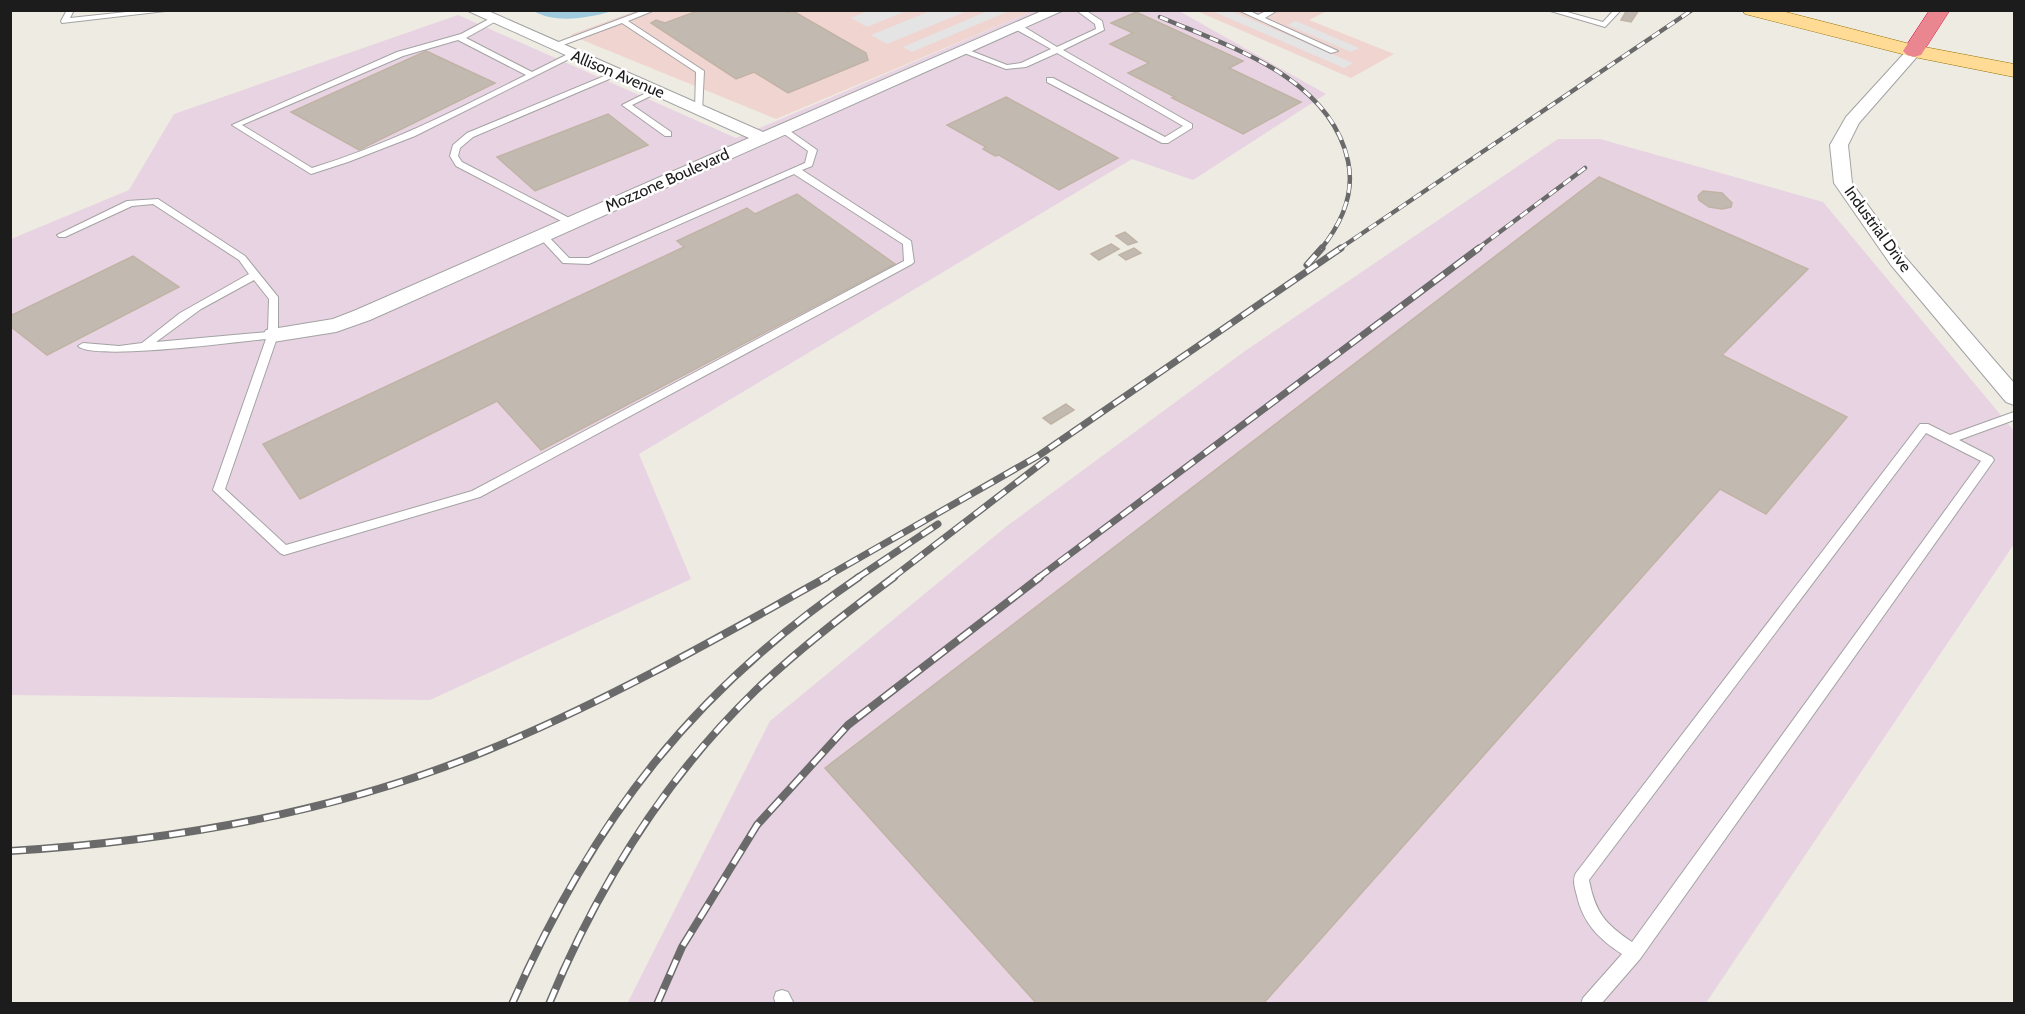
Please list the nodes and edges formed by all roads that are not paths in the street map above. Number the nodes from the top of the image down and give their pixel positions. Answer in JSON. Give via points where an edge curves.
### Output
{"nodes":[{"id":1,"x":71,"y":10,"type":"edge"},
{"id":2,"x":171,"y":10,"type":"edge"},
{"id":3,"x":473,"y":10,"type":"edge"},
{"id":4,"x":652,"y":10,"type":"edge"},
{"id":5,"x":1057,"y":10,"type":"edge"},
{"id":6,"x":1079,"y":10,"type":"edge"},
{"id":7,"x":1241,"y":10,"type":"edge"},
{"id":8,"x":1275,"y":10,"type":"edge"},
{"id":9,"x":1550,"y":10,"type":"edge"},
{"id":10,"x":1618,"y":10,"type":"edge"},
{"id":11,"x":1752,"y":10,"type":"edge"},
{"id":12,"x":1940,"y":10,"type":"edge"},
{"id":13,"x":1258,"y":18,"type":"junction"},
{"id":14,"x":494,"y":20,"type":"junction"},
{"id":15,"x":623,"y":21,"type":"junction"},
{"id":16,"x":1018,"y":27,"type":"junction"},
{"id":17,"x":458,"y":37,"type":"junction"},
{"id":18,"x":552,"y":46,"type":"junction"},
{"id":19,"x":1058,"y":50,"type":"junction"},
{"id":20,"x":963,"y":51,"type":"junction"},
{"id":21,"x":1334,"y":51,"type":"dead end"},
{"id":22,"x":1914,"y":51,"type":"junction"},
{"id":23,"x":573,"y":55,"type":"junction"},
{"id":24,"x":2014,"y":71,"type":"edge"},
{"id":25,"x":617,"y":74,"type":"junction"},
{"id":26,"x":531,"y":75,"type":"junction"},
{"id":27,"x":1050,"y":80,"type":"dead end"},
{"id":28,"x":2014,"y":81,"type":"edge"},
{"id":29,"x":657,"y":91,"type":"junction"},
{"id":30,"x":699,"y":110,"type":"junction"},
{"id":31,"x":783,"y":129,"type":"junction"},
{"id":32,"x":668,"y":134,"type":"dead end"},
{"id":33,"x":763,"y":138,"type":"junction"},
{"id":34,"x":795,"y":170,"type":"junction"},
{"id":35,"x":570,"y":222,"type":"junction"},
{"id":36,"x":62,"y":235,"type":"dead end"},
{"id":37,"x":542,"y":235,"type":"junction"},
{"id":38,"x":255,"y":275,"type":"junction"},
{"id":39,"x":273,"y":335,"type":"junction"},
{"id":40,"x":83,"y":346,"type":"dead end"},
{"id":41,"x":146,"y":346,"type":"junction"},
{"id":42,"x":2014,"y":397,"type":"edge"},
{"id":43,"x":2014,"y":416,"type":"edge"},
{"id":44,"x":1951,"y":439,"type":"junction"},
{"id":45,"x":1634,"y":953,"type":"junction"},
{"id":46,"x":1589,"y":1004,"type":"edge"}],
"edges":[{"from":1,"to":2,"type":"lane","via":[[65,21]]},
{"from":3,"to":14,"type":"street","name":"Allison Avenue"},
{"from":4,"to":15,"type":"lane"},
{"from":5,"to":16,"type":"street","name":"Mozzone Boulevard"},
{"from":6,"to":19,"type":"lane","via":[[1099,23],[1100,30]]},
{"from":7,"to":13,"type":"lane"},
{"from":8,"to":13,"type":"lane"},
{"from":9,"to":10,"type":"lane","via":[[1605,25]]},
{"from":11,"to":22,"type":"main road"},
{"from":12,"to":22,"type":"highway"},
{"from":13,"to":21,"type":"lane"},
{"from":14,"to":17,"type":"lane"},
{"from":14,"to":18,"type":"street","name":"Allison Avenue"},
{"from":15,"to":18,"type":"lane"},
{"from":15,"to":30,"type":"lane","via":[[700,71]]},
{"from":16,"to":19,"type":"lane"},
{"from":16,"to":20,"type":"street","name":"Mozzone Boulevard"},
{"from":17,"to":26,"type":"lane"},
{"from":17,"to":26,"type":"lane","via":[[399,54],[236,125],[311,171],[399,140]]},
{"from":18,"to":23,"type":"street","name":"Allison Avenue"},
{"from":19,"to":20,"type":"lane","via":[[1023,65],[1006,67]]},
{"from":19,"to":27,"type":"lane","via":[[1188,126],[1165,141]]},
{"from":20,"to":31,"type":"street","name":"Mozzone Boulevard"},
{"from":22,"to":24,"type":"main road"},
{"from":22,"to":28,"type":"main road"},
{"from":22,"to":42,"type":"street","name":"Industrial Drive","via":[[1852,121],[1839,145],[1843,183],[1898,261]]},
{"from":23,"to":25,"type":"street","name":"Allison Avenue"},
{"from":23,"to":26,"type":"lane"},
{"from":25,"to":29,"type":"street","name":"Allison Avenue"},
{"from":25,"to":35,"type":"lane","via":[[470,135],[456,147],[454,156],[459,164]]},
{"from":29,"to":30,"type":"street","name":"Allison Avenue"},
{"from":29,"to":32,"type":"lane","via":[[626,105]]},
{"from":30,"to":33,"type":"street","name":"Allison Avenue"},
{"from":31,"to":33,"type":"street","name":"Mozzone Boulevard"},
{"from":31,"to":34,"type":"lane","via":[[813,150],[809,164]]},
{"from":33,"to":35,"type":"street","name":"Mozzone Boulevard"},
{"from":34,"to":37,"type":"lane","via":[[590,261],[566,261]]},
{"from":34,"to":39,"type":"lane","via":[[909,243],[909,262],[476,494],[284,550],[219,490]]},
{"from":35,"to":37,"type":"street","name":"Mozzone Boulevard"},
{"from":36,"to":38,"type":"lane","via":[[130,203],[155,201],[242,258]]},
{"from":37,"to":39,"type":"street","name":"Mozzone Boulevard","via":[[336,325]]},
{"from":38,"to":39,"type":"lane","via":[[274,299]]},
{"from":38,"to":41,"type":"lane","via":[[196,306],[166,326]]},
{"from":39,"to":41,"type":"lane"},
{"from":40,"to":41,"type":"lane"},
{"from":43,"to":44,"type":"lane"},
{"from":44,"to":45,"type":"lane","via":[[1988,460]]},
{"from":44,"to":45,"type":"lane","via":[[1924,427],[1581,878],[1584,904],[1600,929]]},
{"from":45,"to":46,"type":"lane"}]}
